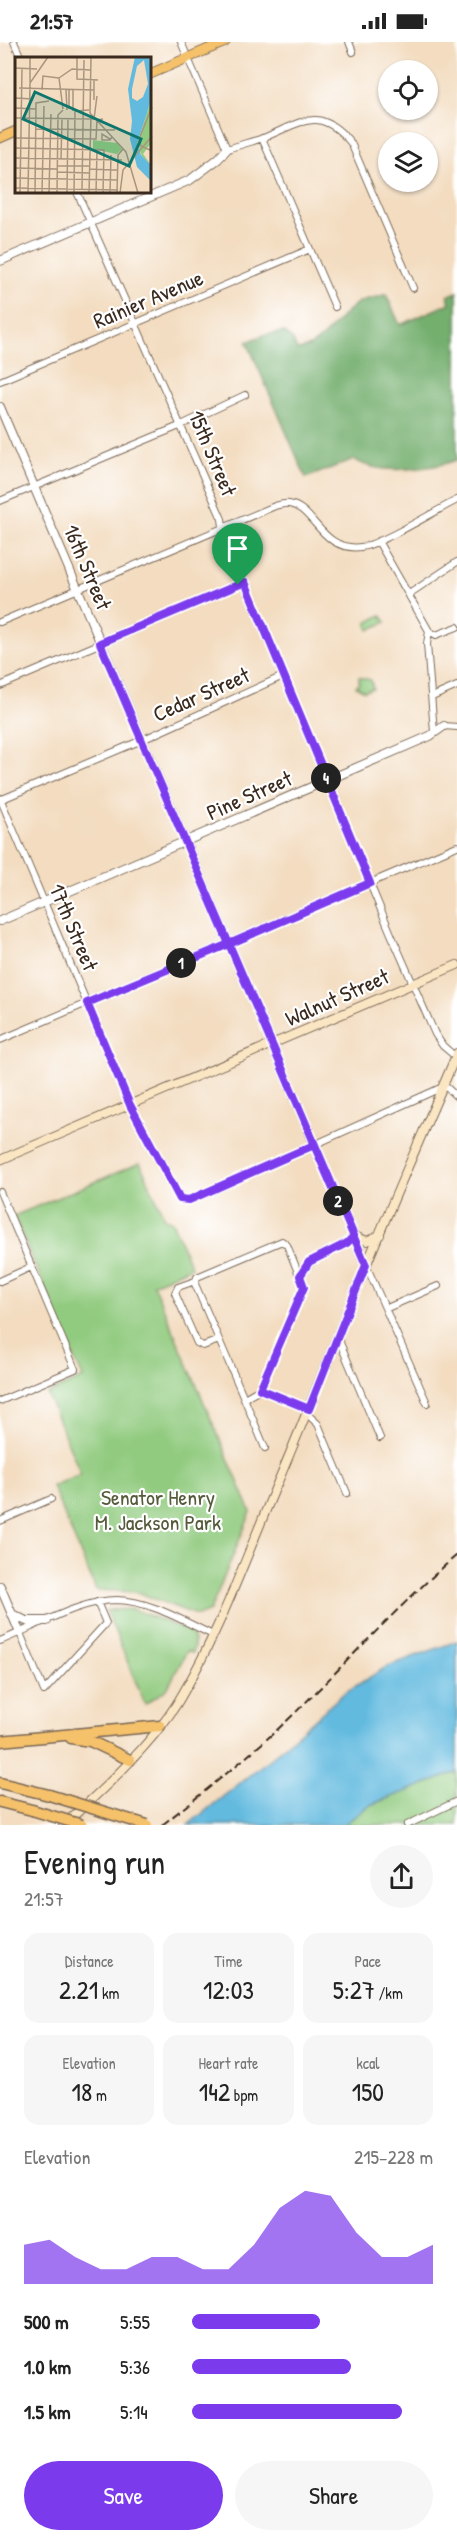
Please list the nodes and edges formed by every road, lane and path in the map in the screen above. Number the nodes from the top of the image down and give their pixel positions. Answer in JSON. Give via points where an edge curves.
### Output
{"nodes":[{"id":1,"x":14,"y":42,"type":"edge"},
{"id":2,"x":181,"y":42,"type":"edge"},
{"id":3,"x":225,"y":42,"type":"edge"},
{"id":4,"x":349,"y":42,"type":"edge"},
{"id":5,"x":353,"y":52,"type":"dead end"},
{"id":6,"x":21,"y":57,"type":"edge"},
{"id":7,"x":188,"y":57,"type":"junction"},
{"id":8,"x":152,"y":73,"type":"edge"},
{"id":9,"x":15,"y":131,"type":"edge"},
{"id":10,"x":0,"y":138,"type":"edge"},
{"id":11,"x":262,"y":138,"type":"junction"},
{"id":12,"x":227,"y":149,"type":"junction"},
{"id":13,"x":78,"y":194,"type":"edge"},
{"id":14,"x":91,"y":223,"type":"junction"},
{"id":15,"x":310,"y":249,"type":"junction"},
{"id":16,"x":0,"y":261,"type":"edge"},
{"id":17,"x":413,"y":288,"type":"dead end"},
{"id":18,"x":335,"y":307,"type":"dead end"},
{"id":19,"x":136,"y":323,"type":"junction"},
{"id":20,"x":0,"y":381,"type":"edge"},
{"id":21,"x":245,"y":395,"type":"dead end"},
{"id":22,"x":0,"y":407,"type":"edge"},
{"id":23,"x":181,"y":424,"type":"junction"},
{"id":24,"x":34,"y":487,"type":"junction"},
{"id":25,"x":457,"y":500,"type":"edge"},
{"id":26,"x":0,"y":501,"type":"edge"},
{"id":27,"x":223,"y":526,"type":"junction"},
{"id":28,"x":378,"y":541,"type":"junction"},
{"id":29,"x":457,"y":562,"type":"edge"},
{"id":30,"x":245,"y":582,"type":"junction"},
{"id":31,"x":77,"y":589,"type":"junction"},
{"id":32,"x":409,"y":594,"type":"junction"},
{"id":33,"x":0,"y":622,"type":"edge"},
{"id":34,"x":457,"y":627,"type":"edge"},
{"id":35,"x":429,"y":631,"type":"junction"},
{"id":36,"x":100,"y":643,"type":"junction"},
{"id":37,"x":284,"y":676,"type":"junction"},
{"id":38,"x":0,"y":686,"type":"edge"},
{"id":39,"x":457,"y":686,"type":"edge"},
{"id":40,"x":432,"y":697,"type":"junction"},
{"id":41,"x":444,"y":726,"type":"joint"},
{"id":42,"x":457,"y":727,"type":"edge"},
{"id":43,"x":434,"y":732,"type":"junction"},
{"id":44,"x":142,"y":740,"type":"junction"},
{"id":45,"x":327,"y":780,"type":"junction"},
{"id":46,"x":0,"y":799,"type":"edge"},
{"id":47,"x":185,"y":843,"type":"junction"},
{"id":48,"x":457,"y":846,"type":"edge"},
{"id":49,"x":370,"y":883,"type":"junction"},
{"id":50,"x":44,"y":902,"type":"junction"},
{"id":51,"x":0,"y":921,"type":"edge"},
{"id":52,"x":229,"y":944,"type":"junction"},
{"id":53,"x":457,"y":965,"type":"edge"},
{"id":54,"x":414,"y":984,"type":"junction"},
{"id":55,"x":87,"y":1003,"type":"junction"},
{"id":56,"x":0,"y":1040,"type":"edge"},
{"id":57,"x":272,"y":1046,"type":"junction"},
{"id":58,"x":456,"y":1056,"type":"edge"},
{"id":59,"x":445,"y":1086,"type":"junction"},
{"id":60,"x":457,"y":1097,"type":"edge"},
{"id":61,"x":130,"y":1105,"type":"junction"},
{"id":62,"x":314,"y":1145,"type":"junction"},
{"id":63,"x":0,"y":1160,"type":"edge"},
{"id":64,"x":0,"y":1192,"type":"edge"},
{"id":65,"x":380,"y":1235,"type":"junction"},
{"id":66,"x":354,"y":1236,"type":"junction"},
{"id":67,"x":366,"y":1265,"type":"junction"},
{"id":68,"x":32,"y":1267,"type":"junction"},
{"id":69,"x":300,"y":1276,"type":"junction"},
{"id":70,"x":0,"y":1281,"type":"edge"},
{"id":71,"x":195,"y":1281,"type":"junction"},
{"id":72,"x":438,"y":1286,"type":"dead end"},
{"id":73,"x":387,"y":1308,"type":"junction"},
{"id":74,"x":338,"y":1338,"type":"junction"},
{"id":75,"x":219,"y":1340,"type":"junction"},
{"id":76,"x":260,"y":1389,"type":"junction"},
{"id":77,"x":244,"y":1398,"type":"junction"},
{"id":78,"x":0,"y":1401,"type":"edge"},
{"id":79,"x":427,"y":1403,"type":"dead end"},
{"id":80,"x":308,"y":1411,"type":"junction"},
{"id":81,"x":380,"y":1438,"type":"dead end"},
{"id":82,"x":265,"y":1448,"type":"dead end"},
{"id":83,"x":347,"y":1493,"type":"dead end"},
{"id":84,"x":51,"y":1499,"type":"dead end"},
{"id":85,"x":0,"y":1521,"type":"edge"},
{"id":86,"x":0,"y":1586,"type":"edge"},
{"id":87,"x":98,"y":1602,"type":"junction"},
{"id":88,"x":12,"y":1614,"type":"junction"},
{"id":89,"x":47,"y":1621,"type":"junction"},
{"id":90,"x":20,"y":1633,"type":"junction"},
{"id":91,"x":213,"y":1635,"type":"junction"},
{"id":92,"x":0,"y":1641,"type":"edge"},
{"id":93,"x":160,"y":1726,"type":"junction"},
{"id":94,"x":59,"y":1736,"type":"junction"},
{"id":95,"x":0,"y":1741,"type":"edge"},
{"id":96,"x":130,"y":1760,"type":"junction"},
{"id":97,"x":0,"y":1782,"type":"edge"},
{"id":98,"x":457,"y":1801,"type":"edge"},
{"id":99,"x":0,"y":1802,"type":"edge"},
{"id":100,"x":63,"y":1825,"type":"edge"},
{"id":101,"x":82,"y":1825,"type":"edge"},
{"id":102,"x":147,"y":1825,"type":"edge"},
{"id":103,"x":406,"y":1825,"type":"edge"}],
"edges":[{"from":1,"to":6,"type":"street"},
{"from":2,"to":7,"type":"street"},
{"from":3,"to":7,"type":"main road"},
{"from":4,"to":5,"type":"street"},
{"from":7,"to":8,"type":"main road"},
{"from":7,"to":12,"type":"street"},
{"from":9,"to":10,"type":"main road"},
{"from":11,"to":12,"type":"street"},
{"from":11,"to":15,"type":"street"},
{"from":11,"to":17,"type":"street","via":[[306,120],[315,119],[339,129],[351,143]]},
{"from":12,"to":14,"type":"street","via":[[190,180]]},
{"from":13,"to":14,"type":"street","name":"15th Street"},
{"from":14,"to":16,"type":"street"},
{"from":14,"to":19,"type":"street","name":"15th Street"},
{"from":15,"to":18,"type":"street"},
{"from":15,"to":19,"type":"street","name":"Rainier Avenue"},
{"from":19,"to":20,"type":"street","name":"Rainier Avenue"},
{"from":19,"to":23,"type":"street","name":"15th Street"},
{"from":21,"to":23,"type":"street"},
{"from":22,"to":24,"type":"street","name":"16th Street"},
{"from":23,"to":24,"type":"street"},
{"from":23,"to":27,"type":"street","name":"15th Street"},
{"from":24,"to":26,"type":"street"},
{"from":24,"to":31,"type":"street","name":"16th Street"},
{"from":25,"to":28,"type":"street"},
{"from":27,"to":28,"type":"street","via":[[288,504],[301,510],[339,544],[362,547]]},
{"from":27,"to":30,"type":"street","name":"15th Street"},
{"from":27,"to":31,"type":"street"},
{"from":28,"to":32,"type":"street"},
{"from":29,"to":32,"type":"street"},
{"from":30,"to":36,"type":"street"},
{"from":30,"to":37,"type":"street","name":"15th Street"},
{"from":31,"to":33,"type":"street"},
{"from":31,"to":36,"type":"street","name":"16th Street"},
{"from":32,"to":35,"type":"street"},
{"from":34,"to":35,"type":"street","via":[[436,635]]},
{"from":35,"to":40,"type":"street"},
{"from":36,"to":38,"type":"street"},
{"from":36,"to":44,"type":"street","name":"16th Street"},
{"from":37,"to":44,"type":"street","name":"Cedar Street"},
{"from":37,"to":45,"type":"street","name":"15th Street"},
{"from":39,"to":40,"type":"street"},
{"from":40,"to":43,"type":"street"},
{"from":41,"to":42,"type":"street"},
{"from":41,"to":43,"type":"street","name":"Pine Street"},
{"from":43,"to":45,"type":"street","name":"Pine Street"},
{"from":44,"to":46,"type":"street","name":"Cedar Street"},
{"from":44,"to":47,"type":"street","name":"16th Street"},
{"from":45,"to":47,"type":"street","name":"Pine Street"},
{"from":45,"to":49,"type":"street","name":"15th Street"},
{"from":46,"to":50,"type":"street","name":"17th Street"},
{"from":47,"to":50,"type":"street","name":"Pine Street"},
{"from":47,"to":52,"type":"street","name":"16th Street"},
{"from":48,"to":49,"type":"street"},
{"from":49,"to":52,"type":"street"},
{"from":49,"to":54,"type":"street","name":"15th Street"},
{"from":50,"to":51,"type":"street","name":"Pine Street"},
{"from":50,"to":55,"type":"street","name":"17th Street"},
{"from":52,"to":55,"type":"street"},
{"from":52,"to":57,"type":"street","name":"16th Street"},
{"from":53,"to":54,"type":"main road","name":"Walnut Street"},
{"from":54,"to":57,"type":"main road","name":"Walnut Street"},
{"from":54,"to":58,"type":"street","name":"15th Street","via":[[435,1034]]},
{"from":55,"to":56,"type":"street"},
{"from":55,"to":61,"type":"street","name":"17th Street"},
{"from":57,"to":61,"type":"main road","name":"Walnut Street"},
{"from":57,"to":62,"type":"street","name":"16th Street"},
{"from":58,"to":59,"type":"main road"},
{"from":59,"to":60,"type":"street"},
{"from":59,"to":62,"type":"street"},
{"from":59,"to":65,"type":"main road"},
{"from":61,"to":62,"type":"street","name":"17th Street","via":[[180,1199],[189,1200]]},
{"from":61,"to":63,"type":"main road","name":"Walnut Street"},
{"from":62,"to":66,"type":"street","name":"16th Street"},
{"from":64,"to":68,"type":"street"},
{"from":65,"to":66,"type":"main road","via":[[367,1240]]},
{"from":65,"to":67,"type":"main road"},
{"from":66,"to":67,"type":"street","name":"16th Street"},
{"from":66,"to":69,"type":"street","via":[[309,1262]]},
{"from":67,"to":73,"type":"street","name":"16th Street"},
{"from":67,"to":74,"type":"main road"},
{"from":68,"to":70,"type":"street"},
{"from":68,"to":78,"type":"street","via":[[75,1369]]},
{"from":69,"to":71,"type":"street","via":[[282,1241]]},
{"from":69,"to":76,"type":"street","via":[[304,1287]]},
{"from":71,"to":75,"type":"street"},
{"from":71,"to":75,"type":"street","via":[[178,1287],[175,1293],[197,1343],[203,1346]]},
{"from":72,"to":73,"type":"street"},
{"from":73,"to":79,"type":"street","name":"16th Street"},
{"from":74,"to":80,"type":"main road"},
{"from":74,"to":81,"type":"street"},
{"from":75,"to":77,"type":"street"},
{"from":76,"to":77,"type":"street"},
{"from":76,"to":80,"type":"street"},
{"from":77,"to":82,"type":"street"},
{"from":80,"to":83,"type":"street","via":[[318,1424]]},
{"from":80,"to":91,"type":"main road"},
{"from":84,"to":85,"type":"street"},
{"from":86,"to":88,"type":"street"},
{"from":87,"to":89,"type":"street"},
{"from":87,"to":90,"type":"street","via":[[106,1623],[45,1691]]},
{"from":87,"to":91,"type":"street","via":[[118,1600],[152,1607]]},
{"from":88,"to":89,"type":"street","via":[[26,1621]]},
{"from":88,"to":90,"type":"street"},
{"from":89,"to":90,"type":"street"},
{"from":90,"to":92,"type":"street"},
{"from":91,"to":93,"type":"main road","via":[[182,1696]]},
{"from":93,"to":94,"type":"highway"},
{"from":93,"to":96,"type":"main road"},
{"from":94,"to":95,"type":"highway"},
{"from":94,"to":96,"type":"highway","via":[[90,1741]]},
{"from":96,"to":100,"type":"main road"},
{"from":97,"to":102,"type":"highway","bridge":true},
{"from":98,"to":103,"type":"street"},
{"from":99,"to":101,"type":"highway","bridge":true}]}
